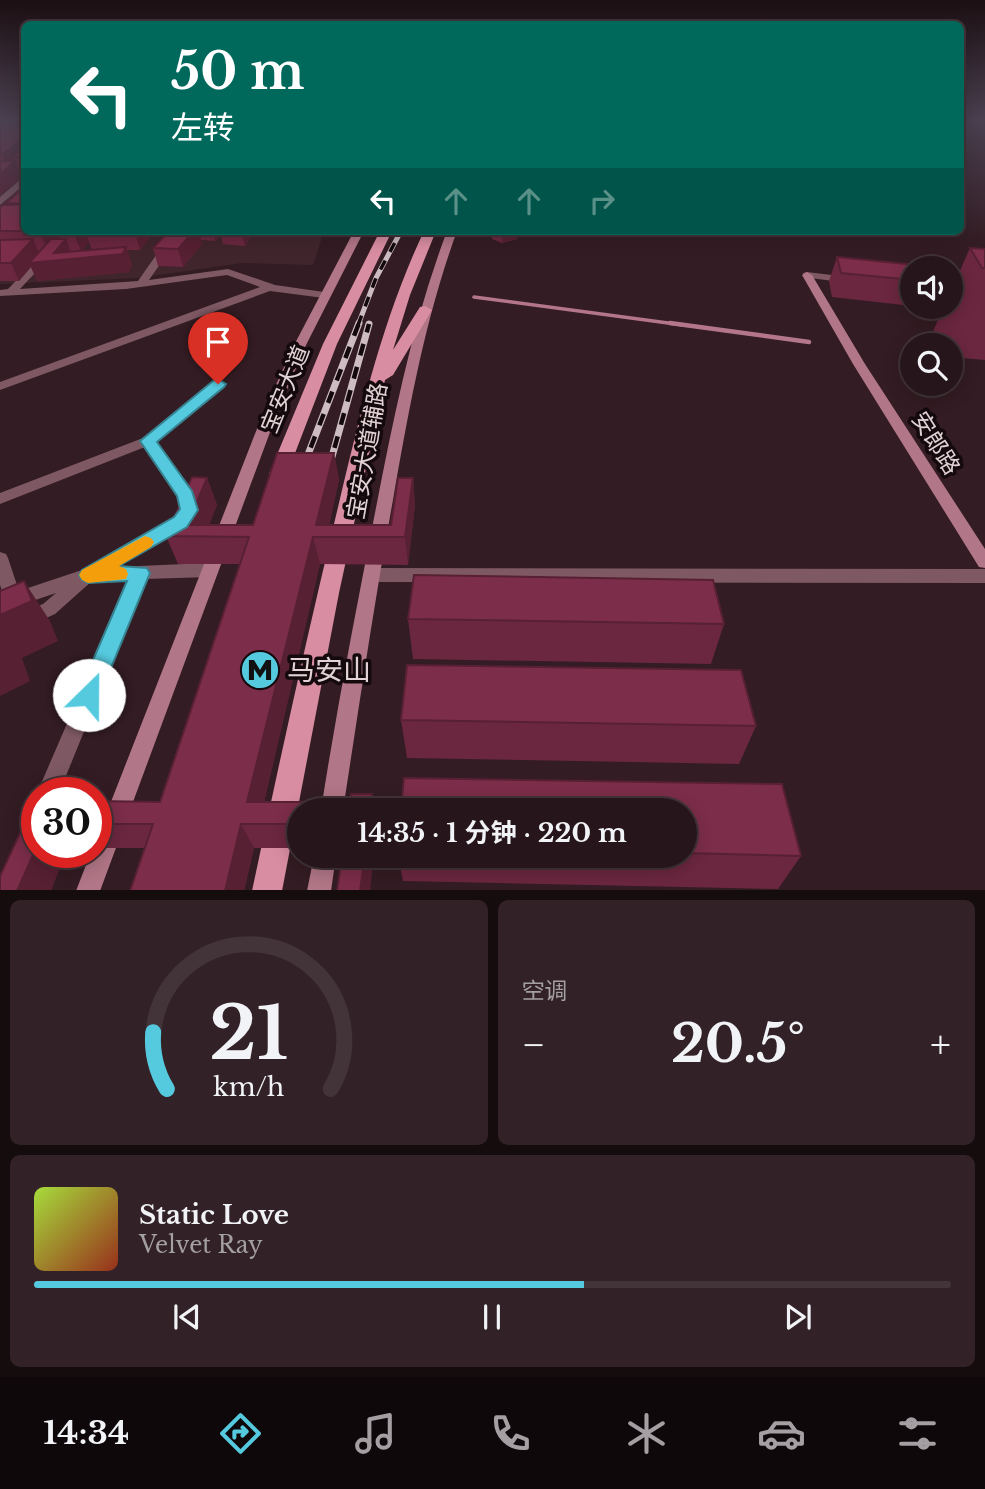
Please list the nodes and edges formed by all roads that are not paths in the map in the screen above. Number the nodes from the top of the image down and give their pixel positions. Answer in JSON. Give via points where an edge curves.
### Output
{"nodes":[{"id":1,"x":21,"y":184,"type":"edge"},
{"id":2,"x":0,"y":202,"type":"edge"},
{"id":3,"x":65,"y":235,"type":"edge"},
{"id":4,"x":175,"y":235,"type":"edge"},
{"id":5,"x":357,"y":235,"type":"edge"},
{"id":6,"x":384,"y":235,"type":"edge"},
{"id":7,"x":428,"y":235,"type":"edge"},
{"id":8,"x":451,"y":235,"type":"edge"},
{"id":9,"x":807,"y":275,"type":"joint"},
{"id":10,"x":859,"y":281,"type":"edge"},
{"id":11,"x":141,"y":284,"type":"junction"},
{"id":12,"x":270,"y":287,"type":"junction"},
{"id":13,"x":6,"y":293,"type":"edge"},
{"id":14,"x":324,"y":295,"type":"junction"},
{"id":15,"x":425,"y":310,"type":"junction"},
{"id":16,"x":218,"y":384,"type":"dead end"},
{"id":17,"x":0,"y":386,"type":"edge"},
{"id":18,"x":374,"y":393,"type":"junction"},
{"id":19,"x":148,"y":441,"type":"junction"},
{"id":20,"x":272,"y":492,"type":"edge"},
{"id":21,"x":0,"y":499,"type":"edge"},
{"id":22,"x":0,"y":558,"type":"edge"},
{"id":23,"x":985,"y":562,"type":"edge"},
{"id":24,"x":209,"y":570,"type":"junction"},
{"id":25,"x":140,"y":573,"type":"junction"},
{"id":26,"x":88,"y":575,"type":"junction"},
{"id":27,"x":371,"y":575,"type":"junction"},
{"id":28,"x":985,"y":576,"type":"edge"},
{"id":29,"x":7,"y":602,"type":"edge"},
{"id":30,"x":0,"y":631,"type":"edge"},
{"id":31,"x":55,"y":777,"type":"edge"},
{"id":32,"x":334,"y":798,"type":"edge"},
{"id":33,"x":323,"y":868,"type":"edge"},
{"id":34,"x":88,"y":890,"type":"edge"},
{"id":35,"x":267,"y":890,"type":"edge"},
{"id":36,"x":319,"y":890,"type":"edge"}],
"edges":[{"from":1,"to":2,"type":"street"},
{"from":3,"to":13,"type":"street"},
{"from":4,"to":11,"type":"street"},
{"from":5,"to":14,"type":"main road"},
{"from":6,"to":20,"type":"main road","name":"宝安大道","via":[[330,344]]},
{"from":7,"to":18,"type":"main road","via":[[387,342]]},
{"from":8,"to":15,"type":"main road","name":"宝安大道辅路"},
{"from":9,"to":10,"type":"street"},
{"from":9,"to":23,"type":"main road","name":"安郎路"},
{"from":11,"to":12,"type":"street","via":[[228,272]]},
{"from":11,"to":13,"type":"street"},
{"from":12,"to":14,"type":"street"},
{"from":12,"to":17,"type":"street"},
{"from":14,"to":24,"type":"main road","via":[[269,416]]},
{"from":15,"to":18,"type":"main road"},
{"from":15,"to":27,"type":"main road","name":"宝安大道辅路","via":[[410,362]]},
{"from":16,"to":19,"type":"street"},
{"from":18,"to":35,"type":"main road","via":[[326,598]]},
{"from":19,"to":21,"type":"street"},
{"from":19,"to":26,"type":"street","via":[[186,495],[189,510],[180,522]]},
{"from":22,"to":29,"type":"street"},
{"from":24,"to":25,"type":"street"},
{"from":24,"to":34,"type":"main road"},
{"from":25,"to":26,"type":"street"},
{"from":25,"to":31,"type":"street"},
{"from":26,"to":29,"type":"street"},
{"from":26,"to":30,"type":"street","via":[[49,609]]},
{"from":27,"to":28,"type":"street"},
{"from":27,"to":32,"type":"main road","name":"宝安大道辅路"},
{"from":33,"to":36,"type":"main road"}]}
